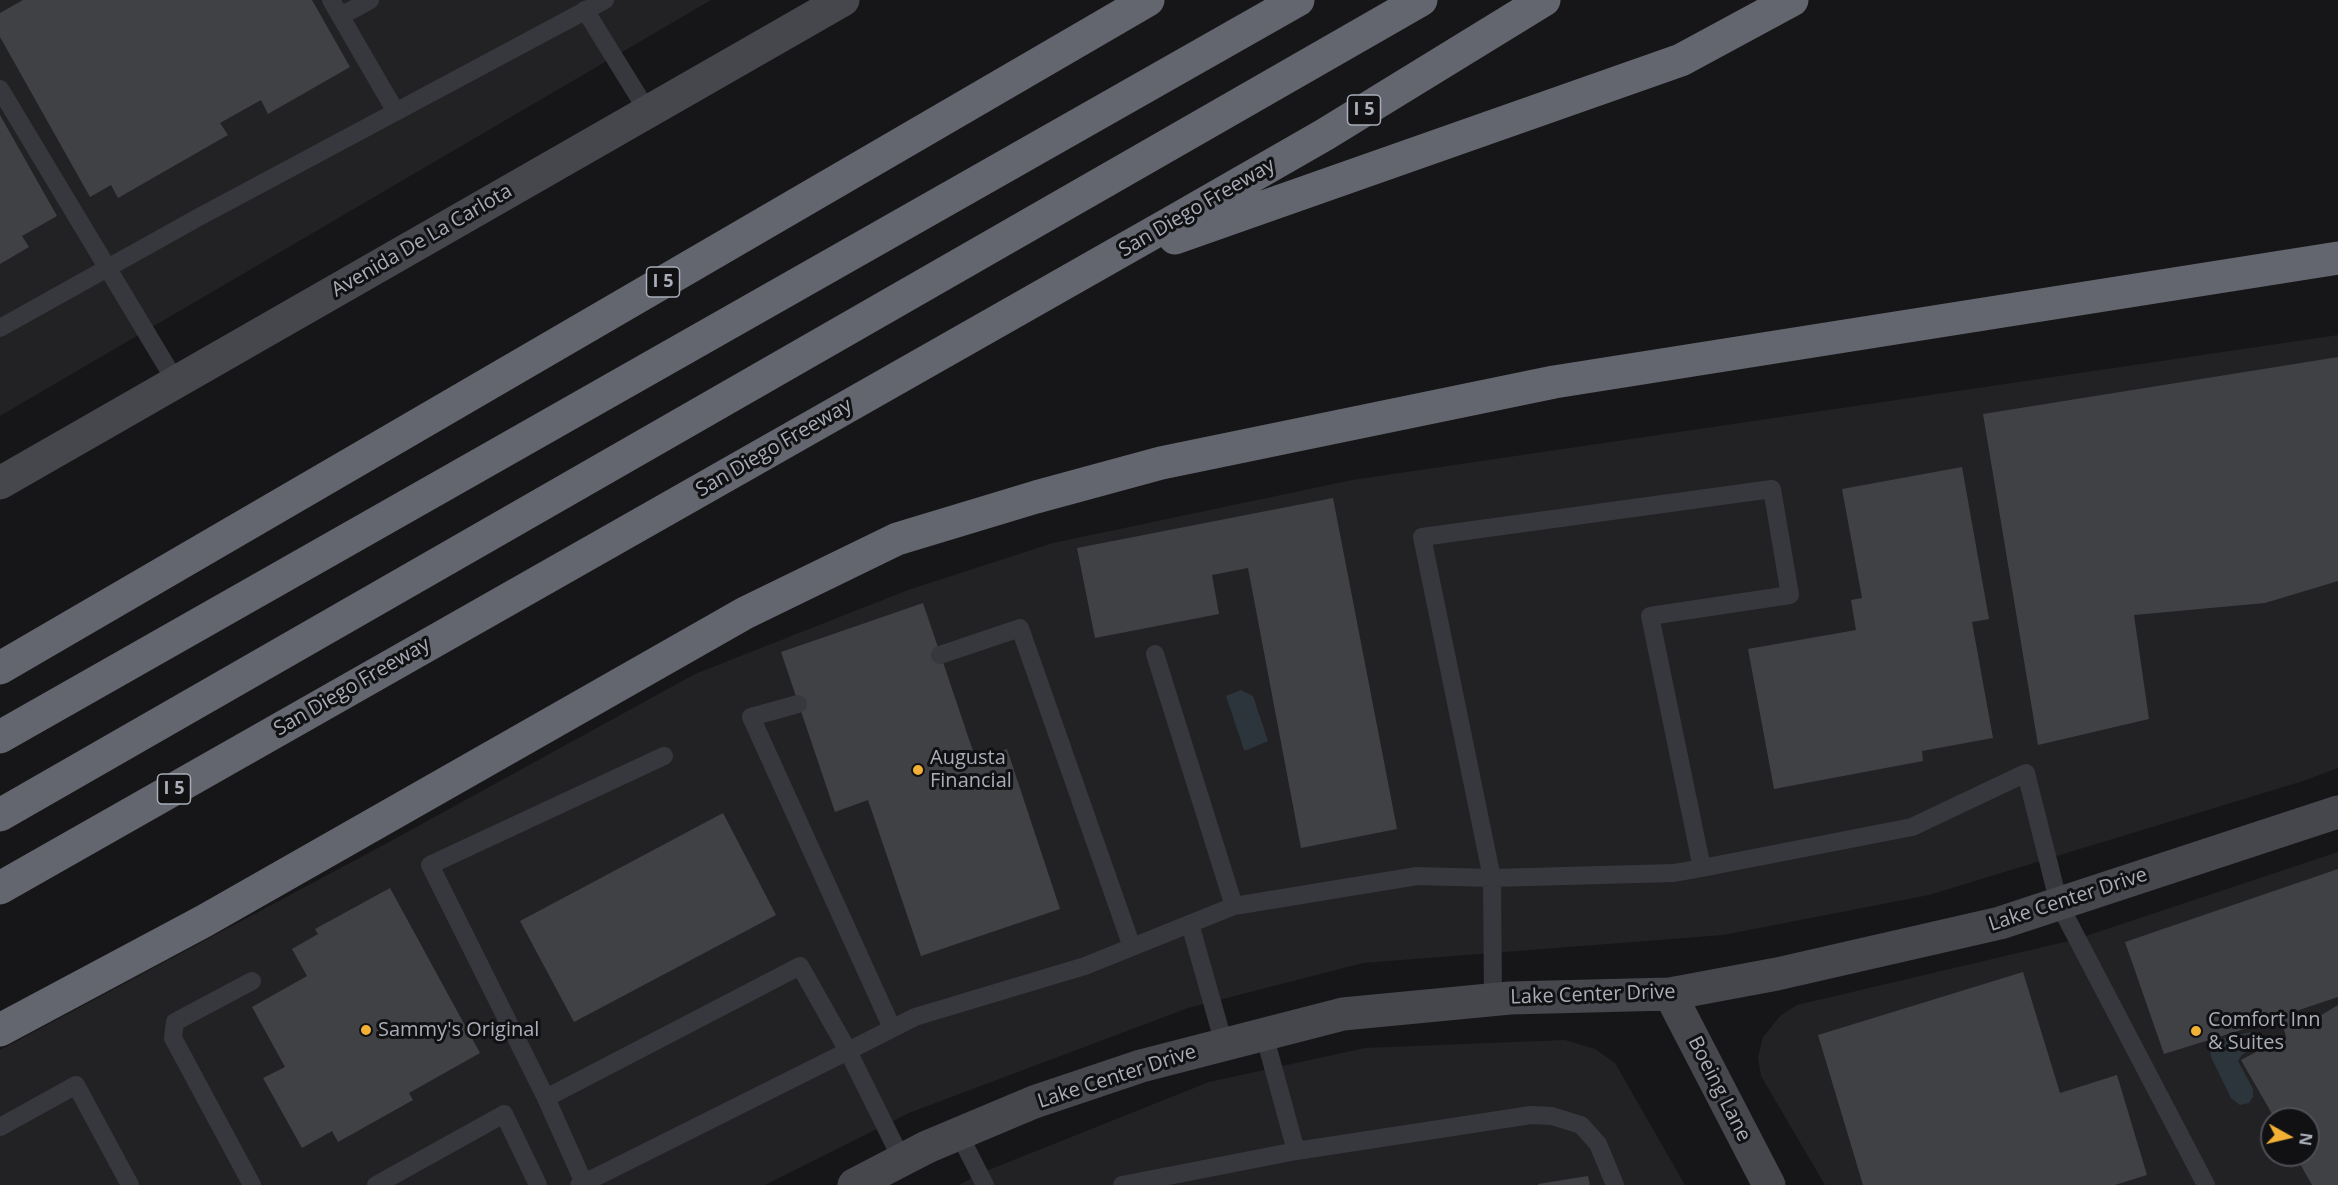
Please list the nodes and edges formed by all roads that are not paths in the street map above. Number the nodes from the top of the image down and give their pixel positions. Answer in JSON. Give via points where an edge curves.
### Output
{"nodes":[{"id":1,"x":330,"y":0,"type":"edge"},
{"id":2,"x":370,"y":0,"type":"edge"},
{"id":3,"x":604,"y":0,"type":"edge"},
{"id":4,"x":843,"y":0,"type":"edge"},
{"id":5,"x":1148,"y":0,"type":"edge"},
{"id":6,"x":1298,"y":0,"type":"edge"},
{"id":7,"x":1422,"y":0,"type":"edge"},
{"id":8,"x":1544,"y":0,"type":"edge"},
{"id":9,"x":1792,"y":0,"type":"edge"},
{"id":10,"x":585,"y":10,"type":"junction"},
{"id":11,"x":340,"y":16,"type":"junction"},
{"id":12,"x":0,"y":89,"type":"edge"},
{"id":13,"x":396,"y":112,"type":"junction"},
{"id":14,"x":648,"y":112,"type":"junction"},
{"id":15,"x":2338,"y":258,"type":"edge"},
{"id":16,"x":1097,"y":265,"type":"junction"},
{"id":17,"x":108,"y":268,"type":"junction"},
{"id":18,"x":0,"y":328,"type":"edge"},
{"id":19,"x":176,"y":382,"type":"junction"},
{"id":20,"x":0,"y":483,"type":"edge"},
{"id":21,"x":1155,"y":654,"type":"dead end"},
{"id":22,"x":940,"y":655,"type":"dead end"},
{"id":23,"x":0,"y":668,"type":"edge"},
{"id":24,"x":798,"y":704,"type":"dead end"},
{"id":25,"x":0,"y":737,"type":"edge"},
{"id":26,"x":664,"y":756,"type":"dead end"},
{"id":27,"x":2338,"y":812,"type":"edge"},
{"id":28,"x":0,"y":815,"type":"edge"},
{"id":29,"x":1702,"y":868,"type":"junction"},
{"id":30,"x":1492,"y":878,"type":"junction"},
{"id":31,"x":0,"y":888,"type":"edge"},
{"id":32,"x":2059,"y":904,"type":"junction"},
{"id":33,"x":1234,"y":906,"type":"junction"},
{"id":34,"x":1190,"y":924,"type":"junction"},
{"id":35,"x":1132,"y":947,"type":"junction"},
{"id":36,"x":252,"y":981,"type":"dead end"},
{"id":37,"x":1670,"y":994,"type":"junction"},
{"id":38,"x":1493,"y":999,"type":"junction"},
{"id":39,"x":892,"y":1028,"type":"junction"},
{"id":40,"x":0,"y":1029,"type":"edge"},
{"id":41,"x":1264,"y":1034,"type":"junction"},
{"id":42,"x":1224,"y":1044,"type":"junction"},
{"id":43,"x":848,"y":1051,"type":"junction"},
{"id":44,"x":546,"y":1098,"type":"junction"},
{"id":45,"x":0,"y":1127,"type":"edge"},
{"id":46,"x":959,"y":1134,"type":"junction"},
{"id":47,"x":1296,"y":1151,"type":"junction"},
{"id":48,"x":902,"y":1160,"type":"junction"},
{"id":49,"x":582,"y":1184,"type":"edge"},
{"id":50,"x":130,"y":1185,"type":"edge"},
{"id":51,"x":252,"y":1185,"type":"edge"},
{"id":52,"x":376,"y":1185,"type":"edge"},
{"id":53,"x":538,"y":1185,"type":"edge"},
{"id":54,"x":854,"y":1185,"type":"edge"},
{"id":55,"x":985,"y":1185,"type":"edge"},
{"id":56,"x":1122,"y":1185,"type":"edge"},
{"id":57,"x":1615,"y":1185,"type":"edge"},
{"id":58,"x":1768,"y":1185,"type":"edge"},
{"id":59,"x":2205,"y":1185,"type":"edge"}],
"edges":[{"from":1,"to":11,"type":"lane"},
{"from":2,"to":11,"type":"lane"},
{"from":3,"to":10,"type":"lane"},
{"from":4,"to":14,"type":"street","name":"Avenida De La Carlota"},
{"from":5,"to":23,"type":"highway","number":"I 5"},
{"from":6,"to":25,"type":"highway"},
{"from":7,"to":28,"type":"highway"},
{"from":8,"to":16,"type":"highway","name":"San Diego Freeway","number":"I 5","via":[[1324,135]]},
{"from":9,"to":16,"type":"highway","via":[[1681,60]]},
{"from":10,"to":13,"type":"lane"},
{"from":10,"to":14,"type":"lane"},
{"from":11,"to":13,"type":"lane"},
{"from":12,"to":17,"type":"lane"},
{"from":13,"to":17,"type":"lane"},
{"from":14,"to":19,"type":"street","name":"Avenida De La Carlota"},
{"from":15,"to":40,"type":"highway","via":[[1554,382],[1161,463],[897,539],[745,613],[204,921]]},
{"from":16,"to":31,"type":"highway","name":"San Diego Freeway","number":"I 5"},
{"from":17,"to":18,"type":"lane"},
{"from":17,"to":19,"type":"lane"},
{"from":19,"to":20,"type":"street","name":"Avenida De La Carlota"},
{"from":21,"to":33,"type":"lane"},
{"from":22,"to":35,"type":"lane","via":[[1020,628]]},
{"from":24,"to":39,"type":"lane","via":[[751,717]]},
{"from":26,"to":44,"type":"lane","via":[[430,865]]},
{"from":27,"to":32,"type":"street","name":"Lake Center Drive"},
{"from":29,"to":30,"type":"lane","via":[[1674,873]]},
{"from":29,"to":30,"type":"lane","via":[[1650,616],[1790,595],[1772,489],[1422,537]]},
{"from":29,"to":32,"type":"lane","via":[[1912,827],[2026,773]]},
{"from":30,"to":33,"type":"lane","via":[[1417,876]]},
{"from":30,"to":38,"type":"lane"},
{"from":32,"to":37,"type":"street","name":"Lake Center Drive","via":[[2000,923]]},
{"from":32,"to":59,"type":"lane"},
{"from":33,"to":34,"type":"lane"},
{"from":34,"to":35,"type":"lane"},
{"from":34,"to":42,"type":"lane"},
{"from":35,"to":39,"type":"lane","via":[[1086,966],[915,1017]]},
{"from":36,"to":51,"type":"lane","via":[[175,1022],[173,1038]]},
{"from":37,"to":38,"type":"street","name":"Lake Center Drive"},
{"from":37,"to":58,"type":"street","name":"Boeing Lane"},
{"from":38,"to":41,"type":"street","name":"Lake Center Drive","via":[[1343,1014]]},
{"from":39,"to":43,"type":"lane"},
{"from":41,"to":42,"type":"street","name":"Lake Center Drive"},
{"from":41,"to":47,"type":"lane"},
{"from":42,"to":46,"type":"street","name":"Lake Center Drive","via":[[1130,1069],[1034,1102]]},
{"from":43,"to":44,"type":"lane","via":[[800,966]]},
{"from":43,"to":48,"type":"lane"},
{"from":43,"to":49,"type":"lane"},
{"from":44,"to":49,"type":"lane"},
{"from":45,"to":50,"type":"lane","via":[[76,1085]]},
{"from":46,"to":48,"type":"street","name":"Lake Center Drive"},
{"from":46,"to":55,"type":"lane"},
{"from":47,"to":56,"type":"lane"},
{"from":47,"to":57,"type":"lane","via":[[1531,1115],[1552,1116],[1581,1125],[1598,1144]]},
{"from":48,"to":54,"type":"street","name":"Lake Center Drive"},
{"from":52,"to":53,"type":"lane","via":[[504,1114]]}]}
